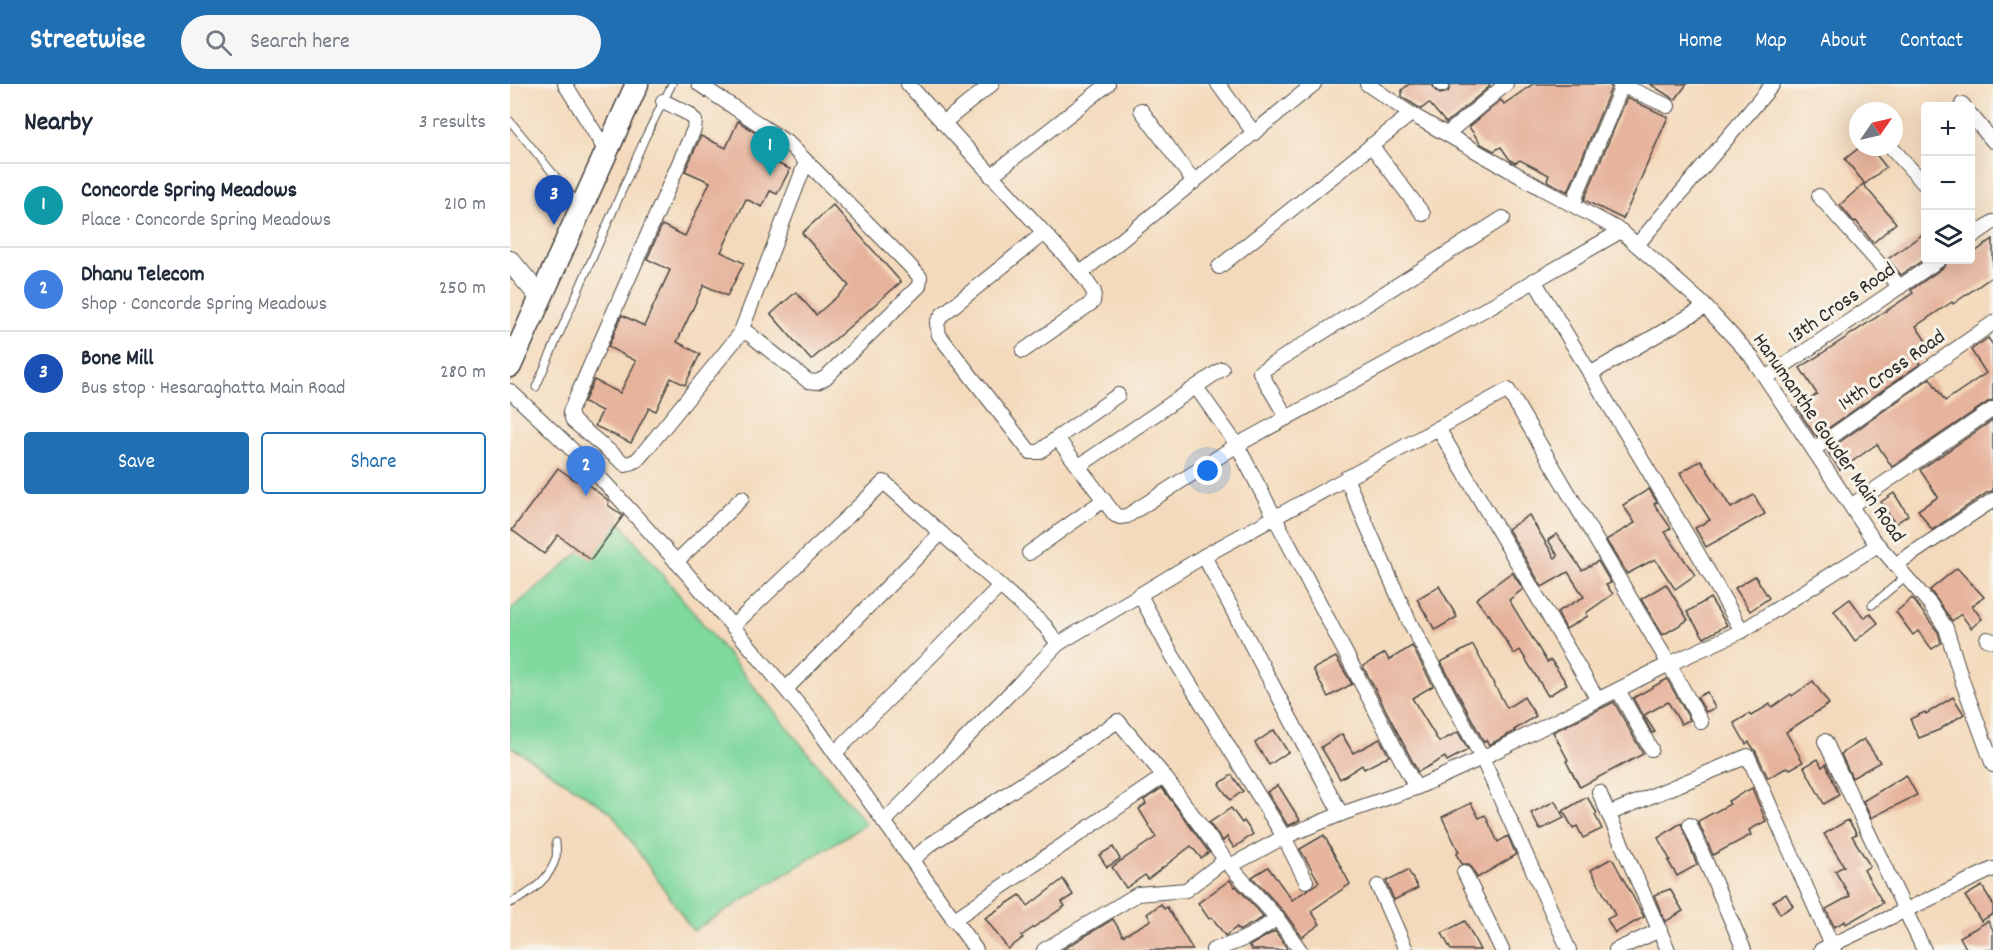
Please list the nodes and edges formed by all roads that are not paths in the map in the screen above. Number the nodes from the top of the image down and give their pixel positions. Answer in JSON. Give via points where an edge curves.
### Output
{"nodes":[{"id":1,"x":565,"y":84,"type":"edge"},
{"id":2,"x":637,"y":84,"type":"edge"},
{"id":3,"x":672,"y":84,"type":"edge"},
{"id":4,"x":699,"y":84,"type":"edge"},
{"id":5,"x":908,"y":84,"type":"edge"},
{"id":6,"x":992,"y":84,"type":"edge"},
{"id":7,"x":1108,"y":84,"type":"edge"},
{"id":8,"x":1218,"y":84,"type":"edge"},
{"id":9,"x":1314,"y":84,"type":"edge"},
{"id":10,"x":1506,"y":84,"type":"edge"},
{"id":11,"x":1773,"y":84,"type":"edge"},
{"id":12,"x":1620,"y":85,"type":"edge"},
{"id":13,"x":1378,"y":87,"type":"edge"},
{"id":14,"x":663,"y":101,"type":"junction"},
{"id":15,"x":1668,"y":106,"type":"dead end"},
{"id":16,"x":1141,"y":110,"type":"dead end"},
{"id":17,"x":1411,"y":114,"type":"junction"},
{"id":18,"x":1975,"y":119,"type":"edge"},
{"id":19,"x":510,"y":121,"type":"edge"},
{"id":20,"x":943,"y":123,"type":"junction"},
{"id":21,"x":1254,"y":133,"type":"junction"},
{"id":22,"x":1448,"y":134,"type":"junction"},
{"id":23,"x":1993,"y":141,"type":"edge"},
{"id":24,"x":1371,"y":145,"type":"junction"},
{"id":25,"x":606,"y":151,"type":"junction"},
{"id":26,"x":1899,"y":156,"type":"edge"},
{"id":27,"x":806,"y":162,"type":"junction"},
{"id":28,"x":991,"y":176,"type":"junction"},
{"id":29,"x":1921,"y":180,"type":"edge"},
{"id":30,"x":1194,"y":182,"type":"junction"},
{"id":31,"x":1819,"y":196,"type":"dead end"},
{"id":32,"x":1574,"y":205,"type":"junction"},
{"id":33,"x":581,"y":207,"type":"junction"},
{"id":34,"x":1423,"y":214,"type":"dead end"},
{"id":35,"x":1503,"y":218,"type":"dead end"},
{"id":36,"x":1993,"y":222,"type":"edge"},
{"id":37,"x":1621,"y":231,"type":"junction"},
{"id":38,"x":1044,"y":233,"type":"junction"},
{"id":39,"x":1975,"y":234,"type":"edge"},
{"id":40,"x":1637,"y":245,"type":"junction"},
{"id":41,"x":510,"y":261,"type":"edge"},
{"id":42,"x":1933,"y":264,"type":"edge"},
{"id":43,"x":1219,"y":267,"type":"dead end"},
{"id":44,"x":1081,"y":273,"type":"junction"},
{"id":45,"x":1534,"y":280,"type":"junction"},
{"id":46,"x":1900,"y":287,"type":"junction"},
{"id":47,"x":540,"y":297,"type":"junction"},
{"id":48,"x":1705,"y":307,"type":"junction"},
{"id":49,"x":1993,"y":323,"type":"edge"},
{"id":50,"x":740,"y":334,"type":"junction"},
{"id":51,"x":1023,"y":351,"type":"dead end"},
{"id":52,"x":510,"y":366,"type":"edge"},
{"id":53,"x":1222,"y":369,"type":"dead end"},
{"id":54,"x":1590,"y":374,"type":"junction"},
{"id":55,"x":1766,"y":378,"type":"junction"},
{"id":56,"x":536,"y":387,"type":"dead end"},
{"id":57,"x":1196,"y":387,"type":"junction"},
{"id":58,"x":510,"y":391,"type":"edge"},
{"id":59,"x":1118,"y":395,"type":"dead end"},
{"id":60,"x":1993,"y":409,"type":"edge"},
{"id":61,"x":1287,"y":418,"type":"junction"},
{"id":62,"x":1438,"y":428,"type":"junction"},
{"id":63,"x":1057,"y":438,"type":"junction"},
{"id":64,"x":1237,"y":445,"type":"junction"},
{"id":65,"x":1814,"y":449,"type":"junction"},
{"id":66,"x":1079,"y":466,"type":"junction"},
{"id":67,"x":1346,"y":478,"type":"junction"},
{"id":68,"x":742,"y":498,"type":"dead end"},
{"id":69,"x":1104,"y":500,"type":"junction"},
{"id":70,"x":1993,"y":500,"type":"edge"},
{"id":71,"x":1852,"y":506,"type":"junction"},
{"id":72,"x":1274,"y":518,"type":"junction"},
{"id":73,"x":941,"y":533,"type":"junction"},
{"id":74,"x":1878,"y":545,"type":"junction"},
{"id":75,"x":1029,"y":553,"type":"dead end"},
{"id":76,"x":1204,"y":556,"type":"junction"},
{"id":77,"x":676,"y":562,"type":"junction"},
{"id":78,"x":1895,"y":565,"type":"junction"},
{"id":79,"x":1905,"y":577,"type":"junction"},
{"id":80,"x":1000,"y":586,"type":"junction"},
{"id":81,"x":1140,"y":595,"type":"junction"},
{"id":82,"x":1872,"y":605,"type":"dead end"},
{"id":83,"x":733,"y":626,"type":"junction"},
{"id":84,"x":1742,"y":631,"type":"junction"},
{"id":85,"x":1058,"y":644,"type":"junction"},
{"id":86,"x":1669,"y":664,"type":"junction"},
{"id":87,"x":786,"y":689,"type":"junction"},
{"id":88,"x":1618,"y":690,"type":"junction"},
{"id":89,"x":1598,"y":700,"type":"junction"},
{"id":90,"x":1701,"y":722,"type":"dead end"},
{"id":91,"x":1825,"y":741,"type":"dead end"},
{"id":92,"x":1650,"y":749,"type":"dead end"},
{"id":93,"x":835,"y":753,"type":"junction"},
{"id":94,"x":1482,"y":759,"type":"junction"},
{"id":95,"x":1993,"y":765,"type":"edge"},
{"id":96,"x":1164,"y":776,"type":"junction"},
{"id":97,"x":1416,"y":788,"type":"junction"},
{"id":98,"x":1599,"y":792,"type":"dead end"},
{"id":99,"x":1341,"y":814,"type":"junction"},
{"id":100,"x":1608,"y":814,"type":"junction"},
{"id":101,"x":884,"y":822,"type":"junction"},
{"id":102,"x":1690,"y":825,"type":"dead end"},
{"id":103,"x":1284,"y":837,"type":"junction"},
{"id":104,"x":556,"y":842,"type":"dead end"},
{"id":105,"x":912,"y":860,"type":"junction"},
{"id":106,"x":1227,"y":863,"type":"junction"},
{"id":107,"x":1993,"y":869,"type":"edge"},
{"id":108,"x":1464,"y":872,"type":"dead end"},
{"id":109,"x":1306,"y":881,"type":"dead end"},
{"id":110,"x":1378,"y":886,"type":"dead end"},
{"id":111,"x":510,"y":903,"type":"edge"},
{"id":112,"x":1906,"y":910,"type":"junction"},
{"id":113,"x":1277,"y":918,"type":"junction"},
{"id":114,"x":953,"y":920,"type":"junction"},
{"id":115,"x":1660,"y":930,"type":"junction"},
{"id":116,"x":1829,"y":948,"type":"edge"},
{"id":117,"x":976,"y":950,"type":"edge"},
{"id":118,"x":1044,"y":950,"type":"edge"},
{"id":119,"x":1213,"y":950,"type":"edge"},
{"id":120,"x":1300,"y":950,"type":"edge"},
{"id":121,"x":1407,"y":950,"type":"edge"},
{"id":122,"x":1502,"y":950,"type":"edge"},
{"id":123,"x":1569,"y":950,"type":"edge"},
{"id":124,"x":1616,"y":950,"type":"edge"},
{"id":125,"x":1668,"y":950,"type":"edge"},
{"id":126,"x":1744,"y":950,"type":"edge"},
{"id":127,"x":1924,"y":950,"type":"edge"}],
"edges":[{"from":1,"to":25,"type":"street"},
{"from":2,"to":25,"type":"main road"},
{"from":3,"to":14,"type":"lane"},
{"from":4,"to":27,"type":"street","via":[[789,144]]},
{"from":5,"to":20,"type":"street"},
{"from":6,"to":20,"type":"street"},
{"from":7,"to":28,"type":"street"},
{"from":8,"to":21,"type":"street"},
{"from":9,"to":21,"type":"street"},
{"from":10,"to":22,"type":"street"},
{"from":11,"to":40,"type":"street"},
{"from":12,"to":15,"type":"street"},
{"from":12,"to":32,"type":"street"},
{"from":13,"to":17,"type":"street","name":"Hanumanthe Gowder Main Road"},
{"from":14,"to":50,"type":"street","via":[[689,114],[695,121],[694,129],[570,412],[573,421],[626,465],[637,460]]},
{"from":14,"to":56,"type":"lane"},
{"from":16,"to":30,"type":"street"},
{"from":17,"to":22,"type":"street","name":"Hanumanthe Gowder Main Road"},
{"from":17,"to":24,"type":"street"},
{"from":18,"to":23,"type":"street"},
{"from":19,"to":33,"type":"lane"},
{"from":20,"to":28,"type":"street"},
{"from":21,"to":30,"type":"street"},
{"from":22,"to":32,"type":"street","name":"Hanumanthe Gowder Main Road"},
{"from":24,"to":34,"type":"street"},
{"from":24,"to":43,"type":"street"},
{"from":25,"to":33,"type":"main road"},
{"from":26,"to":29,"type":"street"},
{"from":27,"to":50,"type":"street"},
{"from":27,"to":50,"type":"street","via":[[920,277],[919,286],[825,378],[816,382],[808,381],[748,333]]},
{"from":28,"to":38,"type":"street"},
{"from":30,"to":44,"type":"street"},
{"from":31,"to":46,"type":"street"},
{"from":32,"to":37,"type":"street","name":"Hanumanthe Gowder Main Road"},
{"from":33,"to":47,"type":"main road"},
{"from":35,"to":61,"type":"street","via":[[1260,372]]},
{"from":36,"to":39,"type":"street"},
{"from":37,"to":40,"type":"street","name":"Hanumanthe Gowder Main Road"},
{"from":37,"to":45,"type":"street"},
{"from":38,"to":44,"type":"street"},
{"from":38,"to":63,"type":"street","via":[[937,323],[939,335],[1030,452],[1039,452]]},
{"from":40,"to":48,"type":"street","name":"Hanumanthe Gowder Main Road"},
{"from":41,"to":47,"type":"street"},
{"from":42,"to":46,"type":"street","name":"13th Cross Road"},
{"from":44,"to":51,"type":"street","via":[[1094,292],[1093,302]]},
{"from":45,"to":54,"type":"street"},
{"from":45,"to":61,"type":"street"},
{"from":46,"to":55,"type":"street","name":"13th Cross Road"},
{"from":47,"to":52,"type":"main road"},
{"from":48,"to":54,"type":"street"},
{"from":48,"to":55,"type":"street","name":"Hanumanthe Gowder Main Road"},
{"from":49,"to":65,"type":"street","name":"14th Cross Road"},
{"from":53,"to":57,"type":"street"},
{"from":54,"to":84,"type":"street"},
{"from":55,"to":65,"type":"street","name":"Hanumanthe Gowder Main Road"},
{"from":57,"to":64,"type":"street"},
{"from":57,"to":66,"type":"street"},
{"from":58,"to":77,"type":"street","via":[[604,482]]},
{"from":59,"to":63,"type":"street"},
{"from":60,"to":71,"type":"street"},
{"from":61,"to":64,"type":"street"},
{"from":62,"to":67,"type":"street"},
{"from":62,"to":86,"type":"street","via":[[1508,390]]},
{"from":62,"to":89,"type":"street"},
{"from":63,"to":66,"type":"street"},
{"from":64,"to":69,"type":"street","via":[[1127,516],[1115,515]]},
{"from":64,"to":72,"type":"street"},
{"from":65,"to":71,"type":"street","name":"Hanumanthe Gowder Main Road"},
{"from":66,"to":69,"type":"street"},
{"from":67,"to":72,"type":"street"},
{"from":67,"to":94,"type":"street","via":[[1409,621]]},
{"from":68,"to":77,"type":"street"},
{"from":69,"to":75,"type":"street"},
{"from":70,"to":78,"type":"street"},
{"from":71,"to":74,"type":"street","name":"Hanumanthe Gowder Main Road"},
{"from":72,"to":76,"type":"street"},
{"from":72,"to":97,"type":"street"},
{"from":73,"to":80,"type":"street"},
{"from":73,"to":83,"type":"street","via":[[884,482]]},
{"from":73,"to":87,"type":"street"},
{"from":74,"to":78,"type":"street","name":"Hanumanthe Gowder Main Road"},
{"from":74,"to":84,"type":"street"},
{"from":76,"to":81,"type":"street"},
{"from":76,"to":99,"type":"street"},
{"from":77,"to":83,"type":"street"},
{"from":78,"to":79,"type":"street","name":"Hanumanthe Gowder Main Road"},
{"from":79,"to":82,"type":"lane"},
{"from":79,"to":95,"type":"street","name":"Hanumanthe Gowder Main Road","via":[[1946,628]]},
{"from":80,"to":85,"type":"street","via":[[1045,626]]},
{"from":80,"to":93,"type":"street"},
{"from":81,"to":85,"type":"street"},
{"from":81,"to":103,"type":"street","via":[[1172,655]]},
{"from":83,"to":87,"type":"street"},
{"from":84,"to":86,"type":"street"},
{"from":85,"to":101,"type":"street"},
{"from":86,"to":88,"type":"street"},
{"from":86,"to":90,"type":"street"},
{"from":87,"to":93,"type":"street"},
{"from":88,"to":89,"type":"street"},
{"from":88,"to":92,"type":"street"},
{"from":89,"to":94,"type":"street"},
{"from":91,"to":112,"type":"street"},
{"from":93,"to":101,"type":"street"},
{"from":94,"to":97,"type":"street"},
{"from":94,"to":123,"type":"street"},
{"from":96,"to":105,"type":"street","via":[[1118,721]]},
{"from":96,"to":106,"type":"street"},
{"from":96,"to":114,"type":"street"},
{"from":97,"to":99,"type":"street"},
{"from":98,"to":100,"type":"street"},
{"from":99,"to":103,"type":"street"},
{"from":100,"to":115,"type":"street"},
{"from":100,"to":116,"type":"street","via":[[1748,756]]},
{"from":101,"to":105,"type":"street"},
{"from":102,"to":126,"type":"street"},
{"from":103,"to":106,"type":"street"},
{"from":103,"to":109,"type":"street"},
{"from":104,"to":111,"type":"lane","via":[[556,856],[540,883]]},
{"from":105,"to":114,"type":"street"},
{"from":106,"to":113,"type":"street"},
{"from":106,"to":118,"type":"street","via":[[1186,890],[1138,894]]},
{"from":107,"to":112,"type":"street"},
{"from":108,"to":122,"type":"street"},
{"from":110,"to":121,"type":"street"},
{"from":112,"to":116,"type":"street"},
{"from":112,"to":127,"type":"street"},
{"from":113,"to":119,"type":"street","via":[[1258,933]]},
{"from":113,"to":120,"type":"street"},
{"from":114,"to":117,"type":"street"},
{"from":115,"to":124,"type":"street"},
{"from":115,"to":125,"type":"street"}]}
